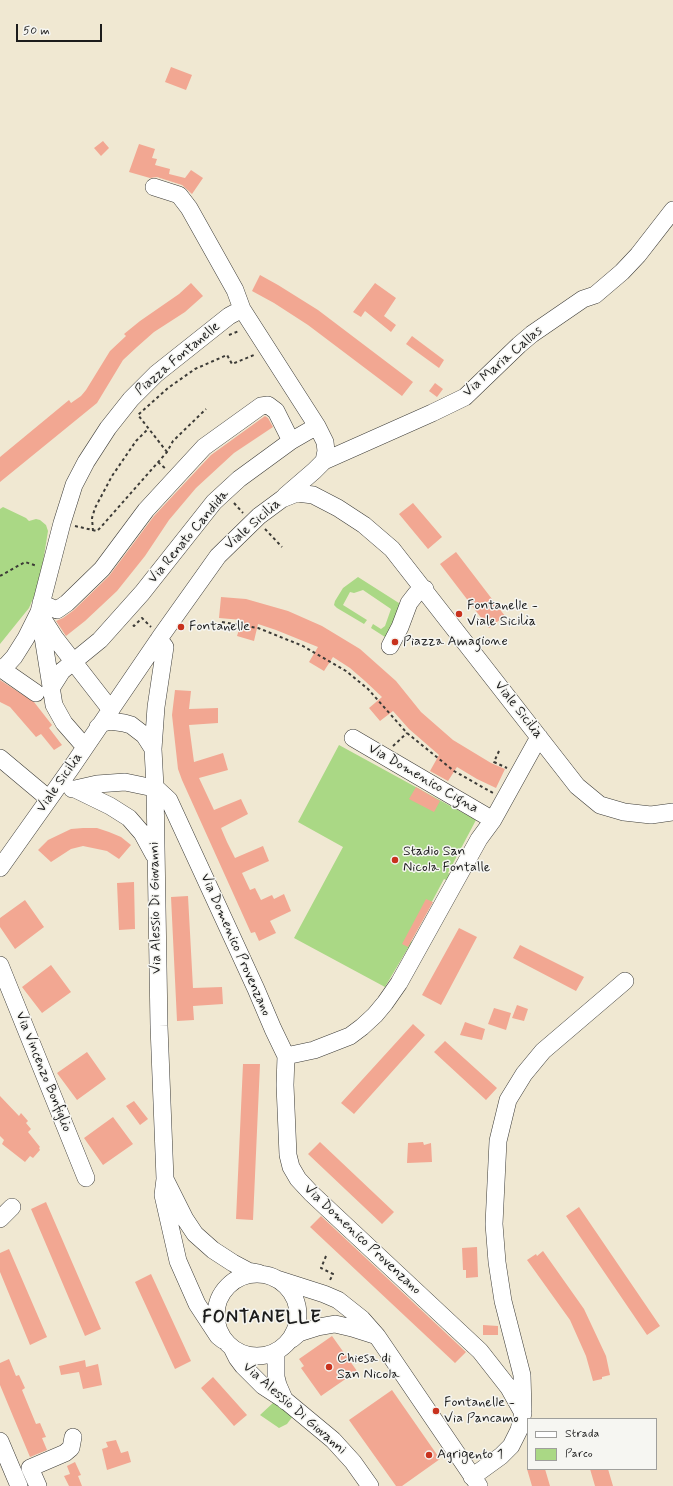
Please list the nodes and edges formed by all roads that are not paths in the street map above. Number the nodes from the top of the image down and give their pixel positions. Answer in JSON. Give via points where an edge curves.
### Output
{"nodes":[{"id":1,"x":154,"y":187,"type":"dead end"},
{"id":2,"x":673,"y":210,"type":"edge"},
{"id":3,"x":242,"y":308,"type":"junction"},
{"id":4,"x":317,"y":426,"type":"junction"},
{"id":5,"x":291,"y":441,"type":"junction"},
{"id":6,"x":324,"y":460,"type":"junction"},
{"id":7,"x":282,"y":499,"type":"junction"},
{"id":8,"x":425,"y":589,"type":"junction"},
{"id":9,"x":40,"y":608,"type":"junction"},
{"id":10,"x":160,"y":637,"type":"junction"},
{"id":11,"x":390,"y":646,"type":"dead end"},
{"id":12,"x":73,"y":662,"type":"junction"},
{"id":13,"x":1,"y":669,"type":"edge"},
{"id":14,"x":43,"y":692,"type":"junction"},
{"id":15,"x":111,"y":710,"type":"junction"},
{"id":16,"x":98,"y":727,"type":"junction"},
{"id":17,"x":539,"y":737,"type":"junction"},
{"id":18,"x":353,"y":738,"type":"dead end"},
{"id":19,"x":85,"y":747,"type":"junction"},
{"id":20,"x":153,"y":749,"type":"junction"},
{"id":21,"x":0,"y":758,"type":"edge"},
{"id":22,"x":152,"y":787,"type":"junction"},
{"id":23,"x":75,"y":789,"type":"junction"},
{"id":24,"x":54,"y":792,"type":"junction"},
{"id":25,"x":673,"y":812,"type":"edge"},
{"id":26,"x":493,"y":820,"type":"junction"},
{"id":27,"x":155,"y":856,"type":"junction"},
{"id":28,"x":0,"y":868,"type":"edge"},
{"id":29,"x":0,"y":965,"type":"edge"},
{"id":30,"x":625,"y":981,"type":"dead end"},
{"id":31,"x":286,"y":1056,"type":"junction"},
{"id":32,"x":86,"y":1178,"type":"dead end"},
{"id":33,"x":165,"y":1179,"type":"junction"},
{"id":34,"x":270,"y":1276,"type":"junction"},
{"id":35,"x":377,"y":1336,"type":"junction"},
{"id":36,"x":292,"y":1339,"type":"junction"},
{"id":37,"x":228,"y":1345,"type":"junction"},
{"id":38,"x":276,"y":1352,"type":"junction"},
{"id":39,"x":286,"y":1401,"type":"junction"},
{"id":40,"x":523,"y":1412,"type":"junction"},
{"id":41,"x":74,"y":1437,"type":"dead end"},
{"id":42,"x":0,"y":1441,"type":"edge"},
{"id":43,"x":475,"y":1482,"type":"edge"},
{"id":44,"x":19,"y":1486,"type":"edge"},
{"id":45,"x":38,"y":1486,"type":"edge"},
{"id":46,"x":370,"y":1486,"type":"edge"}],
"edges":[{"from":1,"to":3,"type":"street","via":[[179,195],[189,208],[235,290]]},
{"from":2,"to":6,"type":"street","name":"Via Maria Callas","via":[[622,272],[595,295],[583,299],[532,334],[465,397]]},
{"from":3,"to":4,"type":"street"},
{"from":3,"to":9,"type":"street","name":"Piazza Fontanelle","via":[[156,374],[131,399],[108,428],[74,485]]},
{"from":4,"to":5,"type":"street","name":"Via Renato Candida"},
{"from":4,"to":6,"type":"street","via":[[325,442]]},
{"from":5,"to":9,"type":"street","via":[[276,411],[268,405],[261,406],[204,447],[146,510],[102,569],[67,602],[58,610]]},
{"from":5,"to":12,"type":"street","name":"Via Renato Candida","via":[[239,479],[214,502],[123,615],[100,640]]},
{"from":6,"to":7,"type":"street"},
{"from":7,"to":8,"type":"street","name":"Viale Sicilia","via":[[297,493],[313,495],[364,524],[392,549]]},
{"from":7,"to":10,"type":"street","name":"Viale Sicilia","via":[[254,521],[218,556]]},
{"from":8,"to":11,"type":"street","via":[[416,594],[409,603]]},
{"from":8,"to":17,"type":"street","name":"Viale Sicilia"},
{"from":9,"to":12,"type":"street","via":[[54,638]]},
{"from":9,"to":13,"type":"street","via":[[14,657]]},
{"from":9,"to":14,"type":"street"},
{"from":10,"to":15,"type":"street","name":"Viale Sicilia"},
{"from":10,"to":20,"type":"street","name":"Via Alessio Di Giovanni","via":[[165,647]]},
{"from":12,"to":14,"type":"street","name":"Via Renato Candida"},
{"from":12,"to":15,"type":"street"},
{"from":13,"to":14,"type":"street"},
{"from":14,"to":19,"type":"street","via":[[64,723]]},
{"from":15,"to":16,"type":"street","name":"Viale Sicilia"},
{"from":16,"to":19,"type":"street","name":"Viale Sicilia"},
{"from":16,"to":20,"type":"street","via":[[110,722],[131,725],[144,735]]},
{"from":17,"to":25,"type":"street","name":"Viale Sicilia","via":[[576,786],[600,805],[624,812],[651,815]]},
{"from":17,"to":26,"type":"street"},
{"from":18,"to":26,"type":"street","name":"Via Domenico Cigna"},
{"from":19,"to":24,"type":"street","name":"Viale Sicilia"},
{"from":20,"to":22,"type":"street","name":"Via Alessio Di Giovanni"},
{"from":21,"to":24,"type":"street"},
{"from":22,"to":23,"type":"street","via":[[125,782]]},
{"from":22,"to":27,"type":"street","name":"Via Alessio Di Giovanni"},
{"from":22,"to":31,"type":"street","name":"Via Domenico Provenzano","via":[[169,800]]},
{"from":23,"to":24,"type":"street"},
{"from":23,"to":27,"type":"street","via":[[128,818],[142,833]]},
{"from":24,"to":28,"type":"street","name":"Viale Sicilia"},
{"from":26,"to":31,"type":"street","via":[[479,839],[399,983],[375,1016],[350,1036],[314,1050]]},
{"from":27,"to":33,"type":"street","name":"Via Alessio Di Giovanni"},
{"from":29,"to":32,"type":"street","name":"Via Vincenzo Bonfiglio"},
{"from":30,"to":40,"type":"street","via":[[543,1051],[524,1074],[508,1100],[498,1141],[494,1224],[496,1256],[503,1301],[522,1375]]},
{"from":31,"to":40,"type":"street","name":"Via Domenico Provenzano","via":[[288,1155],[298,1179],[480,1351],[509,1388]]},
{"from":33,"to":34,"type":"street","name":"Via Alessio Di Giovanni","via":[[184,1219],[195,1234],[233,1263],[248,1271]]},
{"from":33,"to":37,"type":"street","name":"Via Alessio Di Giovanni","via":[[164,1195],[178,1261],[197,1304],[218,1336]]},
{"from":34,"to":35,"type":"street","via":[[338,1300],[362,1319]]},
{"from":34,"to":36,"type":"street","name":"Via Alessio Di Giovanni","via":[[286,1286],[295,1298],[298,1318]]},
{"from":34,"to":37,"type":"street","name":"Via Alessio Di Giovanni","via":[[251,1274],[240,1277],[222,1293],[215,1316],[218,1330]]},
{"from":35,"to":36,"type":"street","via":[[335,1324],[299,1333]]},
{"from":35,"to":43,"type":"street"},
{"from":36,"to":38,"type":"street","name":"Via Alessio Di Giovanni"},
{"from":37,"to":38,"type":"street","name":"Via Alessio Di Giovanni","via":[[252,1357]]},
{"from":37,"to":39,"type":"street","name":"Via Alessio Di Giovanni","via":[[243,1366],[263,1386]]},
{"from":38,"to":39,"type":"street","via":[[276,1377]]},
{"from":39,"to":46,"type":"street","name":"Via Alessio Di Giovanni","via":[[333,1440]]},
{"from":40,"to":43,"type":"street","via":[[519,1430],[511,1446]]},
{"from":41,"to":45,"type":"street","via":[[71,1448],[65,1453],[30,1468]]},
{"from":42,"to":44,"type":"street"}]}
